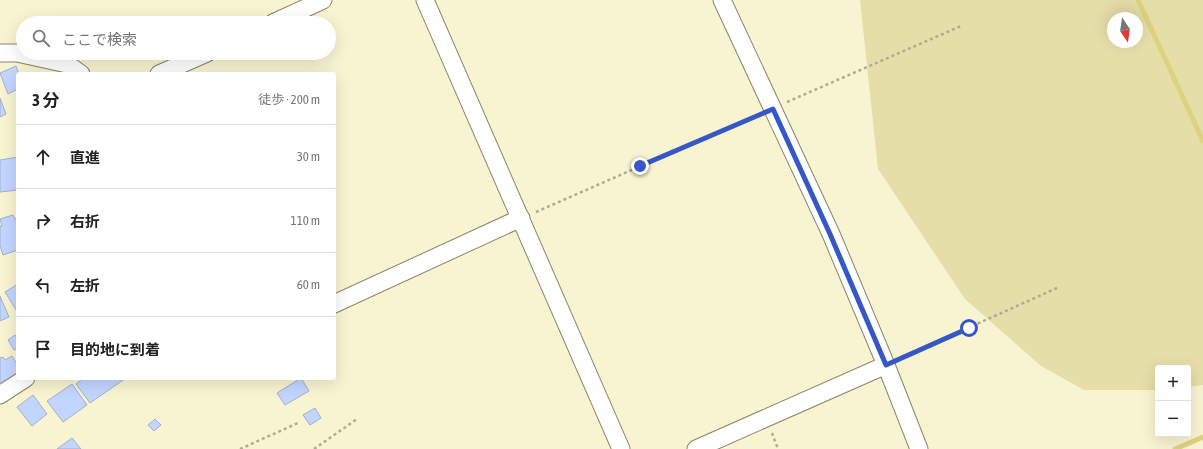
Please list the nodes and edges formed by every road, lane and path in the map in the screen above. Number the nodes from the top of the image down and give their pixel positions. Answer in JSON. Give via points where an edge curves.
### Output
{"nodes":[{"id":1,"x":323,"y":0,"type":"edge"},
{"id":2,"x":425,"y":0,"type":"edge"},
{"id":3,"x":722,"y":0,"type":"edge"},
{"id":4,"x":288,"y":16,"type":"edge"},
{"id":5,"x":961,"y":26,"type":"dead end"},
{"id":6,"x":0,"y":53,"type":"edge"},
{"id":7,"x":16,"y":53,"type":"edge"},
{"id":8,"x":49,"y":60,"type":"edge"},
{"id":9,"x":191,"y":60,"type":"edge"},
{"id":10,"x":78,"y":72,"type":"edge"},
{"id":11,"x":164,"y":72,"type":"edge"},
{"id":12,"x":773,"y":109,"type":"junction"},
{"id":13,"x":521,"y":218,"type":"junction"},
{"id":14,"x":1058,"y":288,"type":"dead end"},
{"id":15,"x":336,"y":303,"type":"edge"},
{"id":16,"x":886,"y":365,"type":"junction"},
{"id":17,"x":23,"y":380,"type":"edge"},
{"id":18,"x":0,"y":395,"type":"edge"},
{"id":19,"x":357,"y":419,"type":"dead end"},
{"id":20,"x":298,"y":423,"type":"dead end"},
{"id":21,"x":240,"y":449,"type":"edge"},
{"id":22,"x":314,"y":449,"type":"edge"},
{"id":23,"x":621,"y":449,"type":"edge"},
{"id":24,"x":696,"y":449,"type":"edge"},
{"id":25,"x":919,"y":449,"type":"edge"}],
"edges":[{"from":1,"to":4,"type":"street"},
{"from":2,"to":13,"type":"street"},
{"from":3,"to":12,"type":"street"},
{"from":5,"to":12,"type":"path"},
{"from":6,"to":7,"type":"street"},
{"from":8,"to":10,"type":"street","via":[[67,64]]},
{"from":9,"to":11,"type":"street"},
{"from":12,"to":13,"type":"path"},
{"from":12,"to":16,"type":"street"},
{"from":13,"to":15,"type":"street"},
{"from":13,"to":23,"type":"street"},
{"from":14,"to":16,"type":"path"},
{"from":16,"to":24,"type":"street"},
{"from":16,"to":25,"type":"street"},
{"from":17,"to":18,"type":"street"},
{"from":19,"to":22,"type":"path"},
{"from":20,"to":21,"type":"path"}]}
